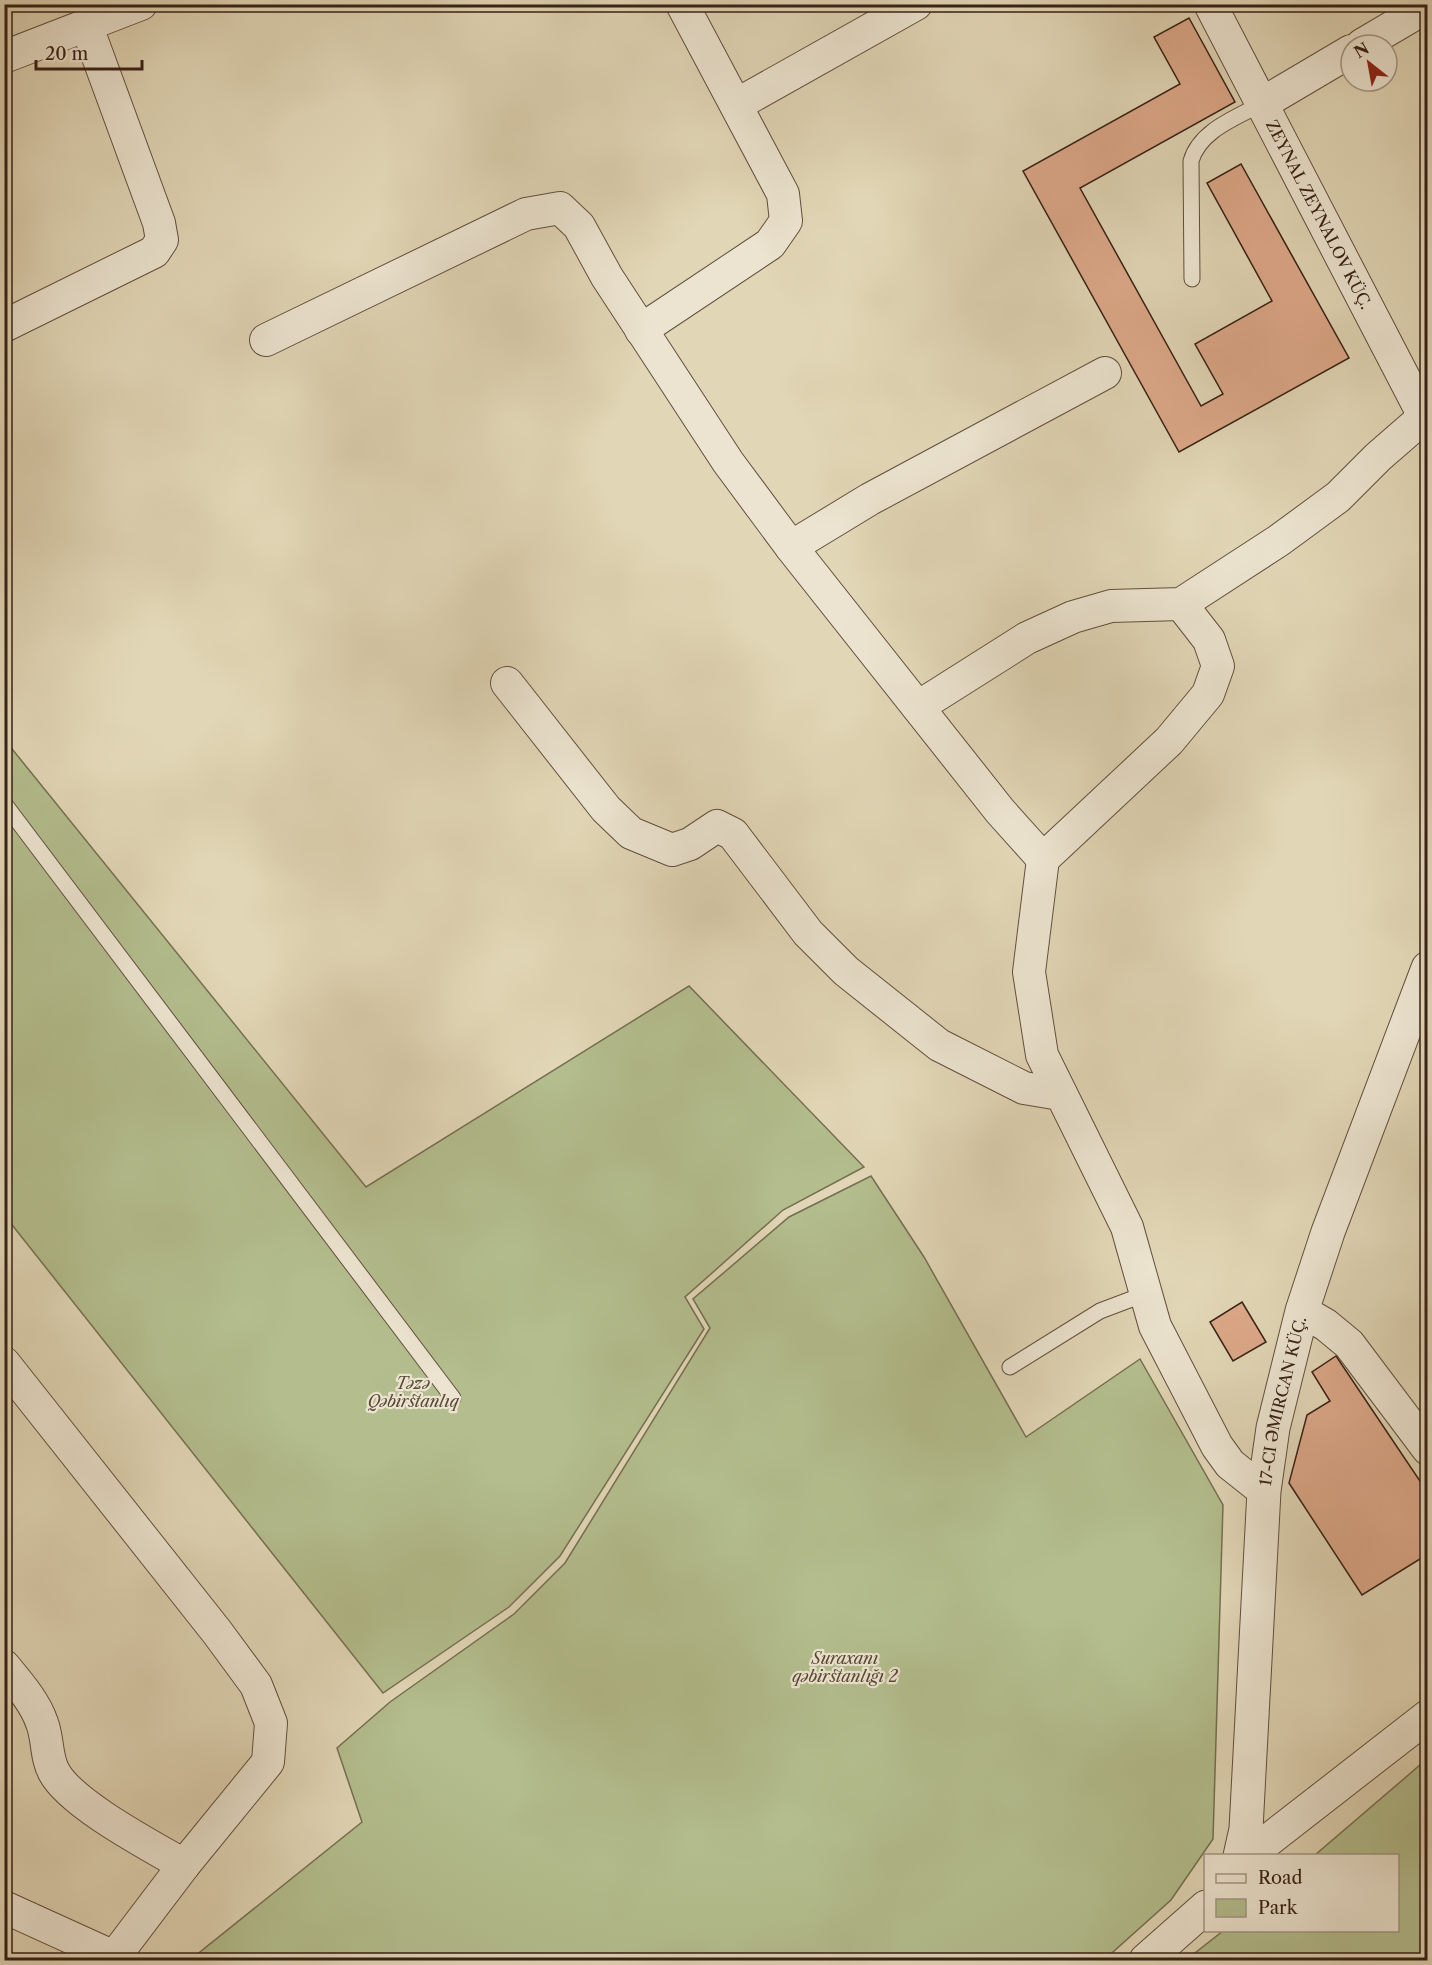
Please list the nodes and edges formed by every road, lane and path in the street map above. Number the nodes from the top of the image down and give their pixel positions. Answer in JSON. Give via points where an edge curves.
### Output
{"nodes":[{"id":1,"x":141,"y":4,"type":"edge"},
{"id":2,"x":682,"y":4,"type":"edge"},
{"id":3,"x":916,"y":4,"type":"edge"},
{"id":4,"x":1210,"y":4,"type":"edge"},
{"id":5,"x":1428,"y":6,"type":"edge"},
{"id":6,"x":87,"y":27,"type":"junction"},
{"id":7,"x":1382,"y":33,"type":"edge"},
{"id":8,"x":4,"y":57,"type":"edge"},
{"id":9,"x":1339,"y":58,"type":"edge"},
{"id":10,"x":1263,"y":103,"type":"junction"},
{"id":11,"x":736,"y":105,"type":"junction"},
{"id":12,"x":1192,"y":279,"type":"dead end"},
{"id":13,"x":4,"y":326,"type":"edge"},
{"id":14,"x":641,"y":330,"type":"junction"},
{"id":15,"x":266,"y":340,"type":"dead end"},
{"id":16,"x":1105,"y":373,"type":"dead end"},
{"id":17,"x":1426,"y":421,"type":"edge"},
{"id":18,"x":791,"y":547,"type":"junction"},
{"id":19,"x":1181,"y":604,"type":"junction"},
{"id":20,"x":507,"y":682,"type":"dead end"},
{"id":21,"x":918,"y":707,"type":"junction"},
{"id":22,"x":4,"y":803,"type":"edge"},
{"id":23,"x":1043,"y":859,"type":"junction"},
{"id":24,"x":1428,"y":968,"type":"edge"},
{"id":25,"x":1422,"y":1003,"type":"edge"},
{"id":26,"x":1060,"y":1094,"type":"junction"},
{"id":27,"x":1145,"y":1294,"type":"junction"},
{"id":28,"x":1302,"y":1311,"type":"junction"},
{"id":29,"x":4,"y":1362,"type":"edge"},
{"id":30,"x":1010,"y":1367,"type":"dead end"},
{"id":31,"x":453,"y":1398,"type":"dead end"},
{"id":32,"x":1428,"y":1449,"type":"edge"},
{"id":33,"x":1264,"y":1491,"type":"junction"},
{"id":34,"x":4,"y":1666,"type":"edge"},
{"id":35,"x":1428,"y":1716,"type":"edge"},
{"id":36,"x":1240,"y":1854,"type":"edge"},
{"id":37,"x":1251,"y":1854,"type":"edge"},
{"id":38,"x":184,"y":1864,"type":"junction"},
{"id":39,"x":4,"y":1907,"type":"edge"},
{"id":40,"x":1204,"y":1909,"type":"edge"},
{"id":41,"x":113,"y":1958,"type":"edge"},
{"id":42,"x":1146,"y":1960,"type":"edge"}],
"edges":[{"from":1,"to":6,"type":"street"},
{"from":2,"to":11,"type":"street"},
{"from":3,"to":11,"type":"street"},
{"from":4,"to":10,"type":"street","name":"ZEYNAL ZEYNALOV KÜÇ."},
{"from":5,"to":7,"type":"street"},
{"from":6,"to":8,"type":"street"},
{"from":6,"to":13,"type":"street","via":[[162,240],[153,252]]},
{"from":9,"to":10,"type":"street"},
{"from":10,"to":12,"type":"lane","via":[[1208,134],[1195,146],[1191,161]]},
{"from":10,"to":17,"type":"street","name":"ZEYNAL ZEYNALOV KÜÇ."},
{"from":11,"to":14,"type":"street","via":[[783,194],[786,221],[770,244]]},
{"from":14,"to":15,"type":"street","via":[[579,226],[560,208],[526,214]]},
{"from":14,"to":18,"type":"street","via":[[728,462]]},
{"from":16,"to":18,"type":"street","via":[[870,499]]},
{"from":17,"to":19,"type":"street","via":[[1378,457],[1338,497]]},
{"from":18,"to":21,"type":"street"},
{"from":19,"to":21,"type":"street","via":[[1111,606],[1073,617],[1027,638]]},
{"from":19,"to":23,"type":"street","via":[[1209,640],[1218,666],[1208,694],[1169,741]]},
{"from":20,"to":26,"type":"street","via":[[606,809],[630,833],[672,850],[690,844],[717,826],[733,834],[808,933],[846,971],[939,1045],[1024,1088]]},
{"from":21,"to":23,"type":"street"},
{"from":22,"to":31,"type":"lane"},
{"from":23,"to":26,"type":"street","via":[[1029,972],[1042,1055]]},
{"from":24,"to":25,"type":"street","name":"17-CI ƏMIRCAN KÜÇ."},
{"from":25,"to":28,"type":"street","name":"17-CI ƏMIRCAN KÜÇ.","via":[[1328,1232]]},
{"from":26,"to":27,"type":"street","via":[[1127,1227]]},
{"from":27,"to":30,"type":"lane","via":[[1100,1311]]},
{"from":27,"to":33,"type":"street","via":[[1155,1326],[1217,1446],[1230,1464]]},
{"from":28,"to":32,"type":"street","via":[[1349,1344]]},
{"from":28,"to":33,"type":"street","name":"17-CI ƏMIRCAN KÜÇ.","via":[[1273,1428]]},
{"from":29,"to":38,"type":"street","via":[[217,1632],[256,1685],[271,1723],[268,1762]]},
{"from":33,"to":36,"type":"street","name":"17-CI ƏMIRCAN KÜÇ.","via":[[1246,1830]]},
{"from":34,"to":38,"type":"street","via":[[36,1710],[43,1724],[53,1772],[69,1791],[123,1831]]},
{"from":35,"to":37,"type":"street"},
{"from":38,"to":41,"type":"street"},
{"from":39,"to":41,"type":"street"},
{"from":40,"to":42,"type":"street"}]}
